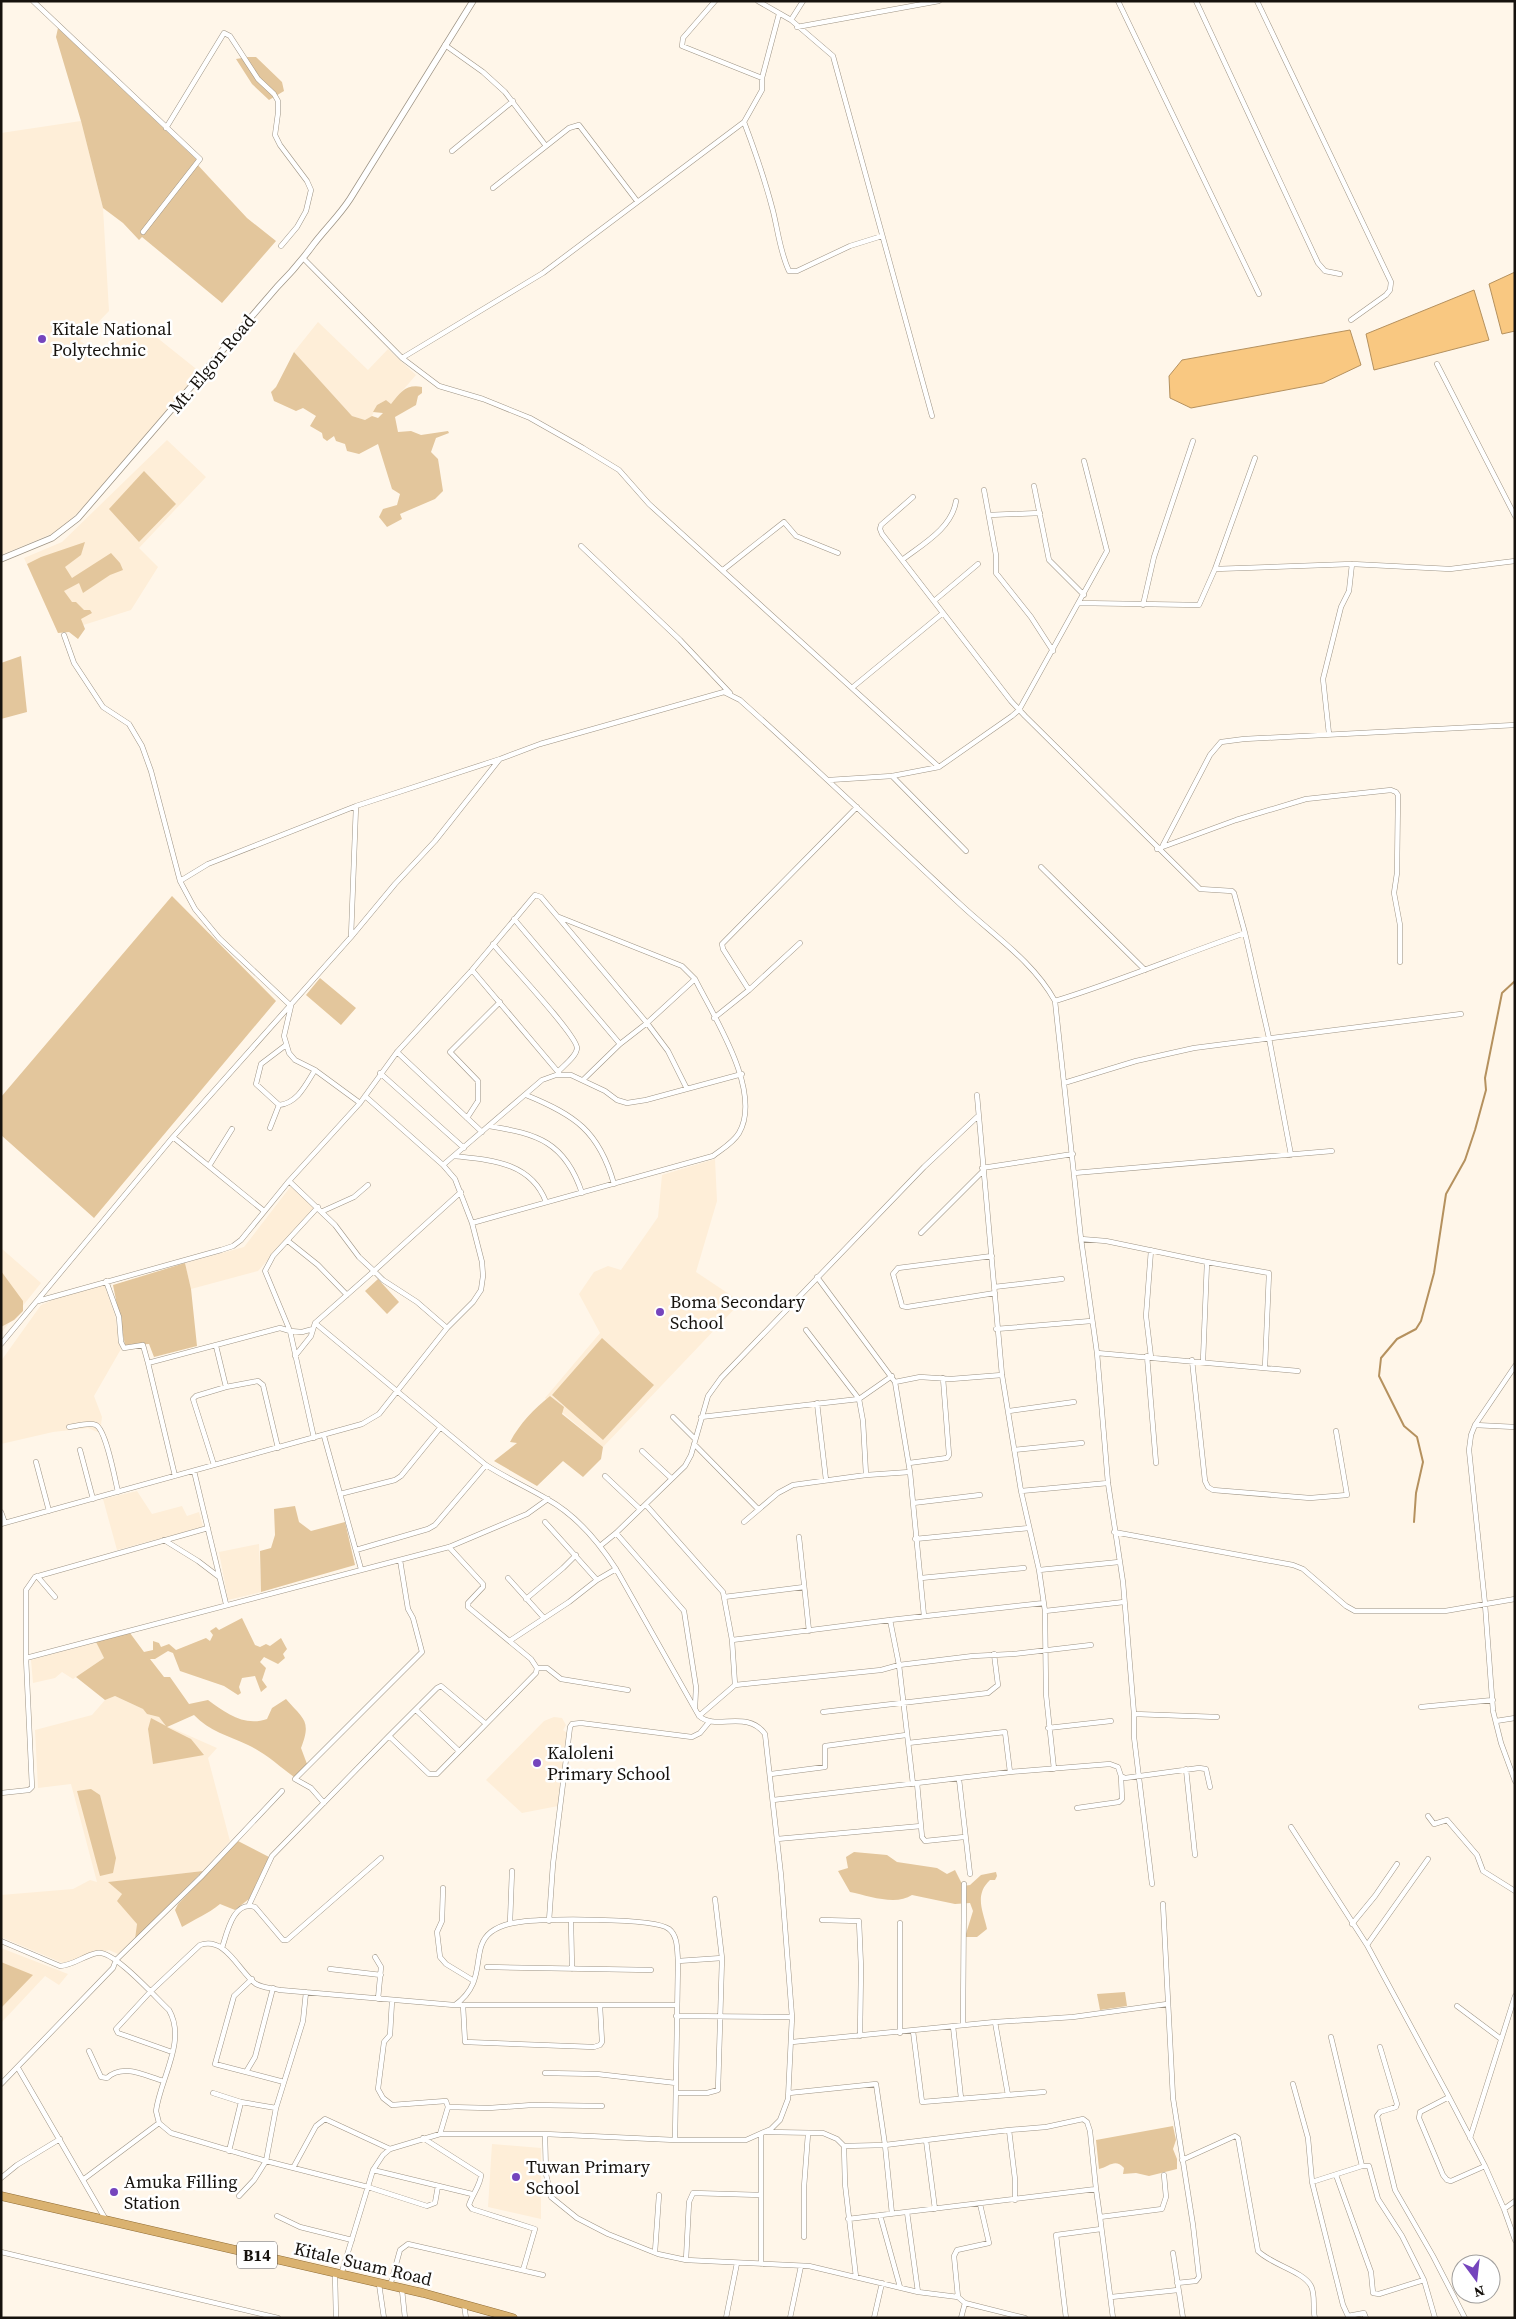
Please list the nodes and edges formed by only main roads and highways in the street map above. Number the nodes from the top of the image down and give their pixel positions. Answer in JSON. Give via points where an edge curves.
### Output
{"nodes":[{"id":1,"x":1,"y":2196,"type":"edge"},
{"id":2,"x":513,"y":2318,"type":"edge"}],
"edges":[{"from":1,"to":2,"type":"highway","name":"Kitale Suam Road","number":"B14","via":[[464,2303]]}]}
